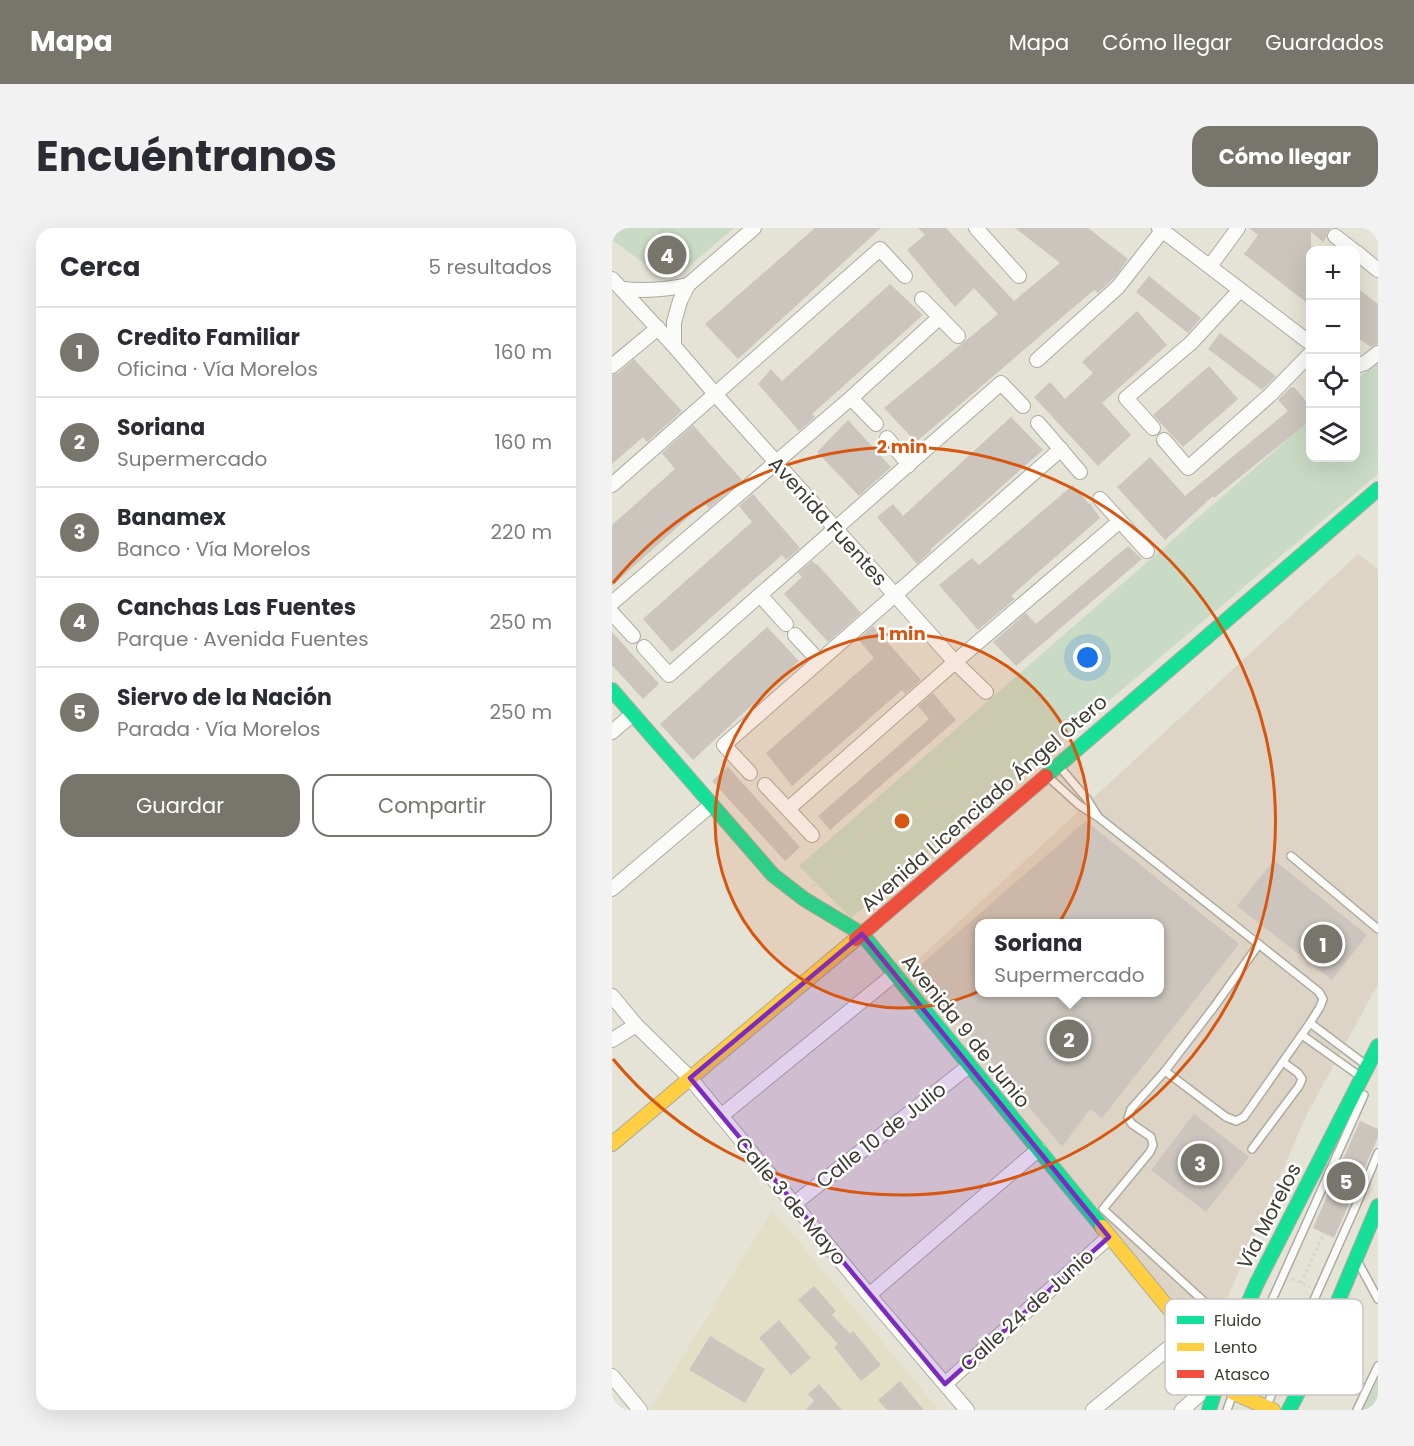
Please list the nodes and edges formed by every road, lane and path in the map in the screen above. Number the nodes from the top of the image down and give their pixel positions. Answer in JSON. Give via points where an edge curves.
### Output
{"nodes":[{"id":1,"x":754,"y":228,"type":"edge"},
{"id":2,"x":976,"y":228,"type":"edge"},
{"id":3,"x":1238,"y":228,"type":"edge"},
{"id":4,"x":1161,"y":229,"type":"edge"},
{"id":5,"x":1335,"y":236,"type":"dead end"},
{"id":6,"x":1348,"y":246,"type":"edge"},
{"id":7,"x":1360,"y":256,"type":"edge"},
{"id":8,"x":1210,"y":266,"type":"junction"},
{"id":9,"x":1378,"y":270,"type":"edge"},
{"id":10,"x":905,"y":276,"type":"dead end"},
{"id":11,"x":1019,"y":276,"type":"dead end"},
{"id":12,"x":617,"y":284,"type":"edge"},
{"id":13,"x":688,"y":285,"type":"junction"},
{"id":14,"x":1240,"y":290,"type":"junction"},
{"id":15,"x":922,"y":298,"type":"dead end"},
{"id":16,"x":940,"y":317,"type":"junction"},
{"id":17,"x":658,"y":328,"type":"junction"},
{"id":18,"x":958,"y":336,"type":"dead end"},
{"id":19,"x":1306,"y":339,"type":"edge"},
{"id":20,"x":674,"y":345,"type":"junction"},
{"id":21,"x":1378,"y":353,"type":"edge"},
{"id":22,"x":1306,"y":359,"type":"edge"},
{"id":23,"x":1037,"y":360,"type":"dead end"},
{"id":24,"x":1360,"y":365,"type":"edge"},
{"id":25,"x":612,"y":366,"type":"edge"},
{"id":26,"x":716,"y":395,"type":"junction"},
{"id":27,"x":851,"y":398,"type":"junction"},
{"id":28,"x":1023,"y":406,"type":"dead end"},
{"id":29,"x":1038,"y":423,"type":"dead end"},
{"id":30,"x":876,"y":424,"type":"dead end"},
{"id":31,"x":1153,"y":428,"type":"dead end"},
{"id":32,"x":887,"y":438,"type":"dead end"},
{"id":33,"x":1164,"y":440,"type":"dead end"},
{"id":34,"x":1061,"y":449,"type":"junction"},
{"id":35,"x":776,"y":462,"type":"junction"},
{"id":36,"x":909,"y":465,"type":"junction"},
{"id":37,"x":1080,"y":472,"type":"dead end"},
{"id":38,"x":612,"y":485,"type":"edge"},
{"id":39,"x":1378,"y":489,"type":"edge"},
{"id":40,"x":1100,"y":499,"type":"dead end"},
{"id":41,"x":1120,"y":521,"type":"junction"},
{"id":42,"x":835,"y":528,"type":"junction"},
{"id":43,"x":1147,"y":551,"type":"dead end"},
{"id":44,"x":760,"y":595,"type":"junction"},
{"id":45,"x":895,"y":595,"type":"junction"},
{"id":46,"x":612,"y":603,"type":"edge"},
{"id":47,"x":612,"y":613,"type":"edge"},
{"id":48,"x":786,"y":624,"type":"dead end"},
{"id":49,"x":795,"y":635,"type":"dead end"},
{"id":50,"x":633,"y":636,"type":"dead end"},
{"id":51,"x":644,"y":647,"type":"dead end"},
{"id":52,"x":819,"y":661,"type":"junction"},
{"id":53,"x":955,"y":662,"type":"junction"},
{"id":54,"x":612,"y":690,"type":"edge"},
{"id":55,"x":986,"y":692,"type":"joint"},
{"id":56,"x":995,"y":708,"type":"junction"},
{"id":57,"x":633,"y":714,"type":"junction"},
{"id":58,"x":612,"y":732,"type":"edge"},
{"id":59,"x":1058,"y":765,"type":"junction"},
{"id":60,"x":750,"y":773,"type":"dead end"},
{"id":61,"x":1046,"y":775,"type":"junction"},
{"id":62,"x":1002,"y":780,"type":"junction"},
{"id":63,"x":765,"y":785,"type":"dead end"},
{"id":64,"x":711,"y":805,"type":"junction"},
{"id":65,"x":788,"y":809,"type":"junction"},
{"id":66,"x":1006,"y":809,"type":"junction"},
{"id":67,"x":1098,"y":817,"type":"junction"},
{"id":68,"x":812,"y":835,"type":"dead end"},
{"id":69,"x":859,"y":836,"type":"junction"},
{"id":70,"x":1291,"y":856,"type":"dead end"},
{"id":71,"x":612,"y":889,"type":"edge"},
{"id":72,"x":804,"y":899,"type":"junction"},
{"id":73,"x":1378,"y":929,"type":"edge"},
{"id":74,"x":862,"y":934,"type":"junction"},
{"id":75,"x":1259,"y":944,"type":"junction"},
{"id":76,"x":894,"y":974,"type":"junction"},
{"id":77,"x":612,"y":996,"type":"edge"},
{"id":78,"x":1310,"y":1023,"type":"junction"},
{"id":79,"x":636,"y":1025,"type":"junction"},
{"id":80,"x":1302,"y":1035,"type":"junction"},
{"id":81,"x":612,"y":1040,"type":"edge"},
{"id":82,"x":1378,"y":1046,"type":"edge"},
{"id":83,"x":1283,"y":1062,"type":"junction"},
{"id":84,"x":969,"y":1066,"type":"junction"},
{"id":85,"x":1165,"y":1071,"type":"junction"},
{"id":86,"x":1366,"y":1076,"type":"junction"},
{"id":87,"x":690,"y":1078,"type":"junction"},
{"id":88,"x":721,"y":1116,"type":"junction"},
{"id":89,"x":612,"y":1144,"type":"edge"},
{"id":90,"x":1039,"y":1149,"type":"junction"},
{"id":91,"x":1252,"y":1149,"type":"dead end"},
{"id":92,"x":1378,"y":1153,"type":"edge"},
{"id":93,"x":794,"y":1204,"type":"junction"},
{"id":94,"x":1378,"y":1206,"type":"edge"},
{"id":95,"x":1324,"y":1233,"type":"dead end"},
{"id":96,"x":1109,"y":1237,"type":"junction"},
{"id":97,"x":1356,"y":1258,"type":"junction"},
{"id":98,"x":1284,"y":1275,"type":"junction"},
{"id":99,"x":1301,"y":1283,"type":"junction"},
{"id":100,"x":1318,"y":1291,"type":"junction"},
{"id":101,"x":869,"y":1295,"type":"junction"},
{"id":102,"x":1201,"y":1299,"type":"edge"},
{"id":103,"x":1250,"y":1299,"type":"edge"},
{"id":104,"x":1273,"y":1299,"type":"edge"},
{"id":105,"x":1315,"y":1299,"type":"edge"},
{"id":106,"x":1339,"y":1299,"type":"edge"},
{"id":107,"x":1378,"y":1299,"type":"edge"},
{"id":108,"x":1165,"y":1304,"type":"edge"},
{"id":109,"x":1165,"y":1351,"type":"edge"},
{"id":110,"x":1378,"y":1366,"type":"edge"},
{"id":111,"x":612,"y":1376,"type":"edge"},
{"id":112,"x":945,"y":1384,"type":"junction"},
{"id":113,"x":1199,"y":1395,"type":"edge"},
{"id":114,"x":1214,"y":1395,"type":"edge"},
{"id":115,"x":1233,"y":1395,"type":"edge"},
{"id":116,"x":1238,"y":1395,"type":"edge"},
{"id":117,"x":1274,"y":1395,"type":"edge"},
{"id":118,"x":1297,"y":1395,"type":"edge"},
{"id":119,"x":1268,"y":1409,"type":"edge"},
{"id":120,"x":640,"y":1410,"type":"edge"},
{"id":121,"x":967,"y":1410,"type":"edge"},
{"id":122,"x":1093,"y":1410,"type":"edge"},
{"id":123,"x":1182,"y":1410,"type":"edge"},
{"id":124,"x":1209,"y":1410,"type":"edge"},
{"id":125,"x":1227,"y":1410,"type":"edge"},
{"id":126,"x":1289,"y":1410,"type":"edge"},
{"id":127,"x":1357,"y":1410,"type":"edge"}],
"edges":[{"from":1,"to":13,"type":"street"},
{"from":2,"to":11,"type":"street"},
{"from":3,"to":8,"type":"street"},
{"from":4,"to":8,"type":"street"},
{"from":4,"to":23,"type":"street","via":[[1118,287]]},
{"from":5,"to":6,"type":"street"},
{"from":7,"to":9,"type":"street"},
{"from":8,"to":14,"type":"street"},
{"from":10,"to":26,"type":"street","via":[[880,249]]},
{"from":12,"to":13,"type":"street","name":"Avenida Fuentes","via":[[650,291]]},
{"from":12,"to":17,"type":"street","name":"Avenida Fuentes"},
{"from":13,"to":20,"type":"street","via":[[674,321]]},
{"from":14,"to":19,"type":"street"},
{"from":14,"to":31,"type":"street","via":[[1191,344],[1126,398]]},
{"from":15,"to":16,"type":"street"},
{"from":16,"to":18,"type":"street"},
{"from":16,"to":27,"type":"street"},
{"from":17,"to":20,"type":"street","name":"Avenida Fuentes"},
{"from":17,"to":25,"type":"street"},
{"from":20,"to":26,"type":"street","name":"Avenida Fuentes"},
{"from":21,"to":24,"type":"street"},
{"from":22,"to":33,"type":"street","via":[[1188,468]]},
{"from":26,"to":35,"type":"street","name":"Avenida Fuentes"},
{"from":26,"to":38,"type":"street"},
{"from":27,"to":30,"type":"street"},
{"from":27,"to":35,"type":"street"},
{"from":28,"to":36,"type":"street","via":[[1001,383]]},
{"from":29,"to":34,"type":"street"},
{"from":32,"to":36,"type":"street"},
{"from":34,"to":37,"type":"street"},
{"from":34,"to":45,"type":"street"},
{"from":35,"to":42,"type":"street","name":"Avenida Fuentes"},
{"from":35,"to":46,"type":"street"},
{"from":36,"to":42,"type":"street"},
{"from":39,"to":59,"type":"main road","name":"Avenida Licenciado Ángel Otero"},
{"from":40,"to":41,"type":"street"},
{"from":41,"to":43,"type":"street"},
{"from":41,"to":53,"type":"street"},
{"from":42,"to":44,"type":"street"},
{"from":42,"to":45,"type":"street","name":"Avenida Fuentes"},
{"from":44,"to":48,"type":"street"},
{"from":44,"to":51,"type":"street","via":[[669,675]]},
{"from":45,"to":52,"type":"street"},
{"from":45,"to":53,"type":"street","name":"Avenida Fuentes"},
{"from":47,"to":50,"type":"street"},
{"from":49,"to":52,"type":"street"},
{"from":52,"to":60,"type":"street","via":[[723,745]]},
{"from":53,"to":55,"type":"street","name":"Avenida Fuentes"},
{"from":53,"to":65,"type":"street"},
{"from":54,"to":57,"type":"main road","name":"Avenida 9 de Junio"},
{"from":55,"to":56,"type":"path"},
{"from":56,"to":62,"type":"path"},
{"from":56,"to":69,"type":"path","via":[[904,787]]},
{"from":57,"to":58,"type":"street"},
{"from":57,"to":64,"type":"main road","name":"Avenida 9 de Junio"},
{"from":59,"to":61,"type":"main road","name":"Avenida Licenciado Ángel Otero"},
{"from":59,"to":67,"type":"lane"},
{"from":61,"to":66,"type":"main road","name":"Avenida Licenciado Ángel Otero"},
{"from":61,"to":67,"type":"lane"},
{"from":62,"to":66,"type":"path"},
{"from":62,"to":69,"type":"path","via":[[876,825]]},
{"from":63,"to":65,"type":"street"},
{"from":64,"to":71,"type":"street"},
{"from":64,"to":72,"type":"main road","name":"Avenida 9 de Junio","via":[[773,875]]},
{"from":65,"to":68,"type":"street"},
{"from":66,"to":74,"type":"main road","name":"Avenida Licenciado Ángel Otero"},
{"from":67,"to":75,"type":"lane"},
{"from":69,"to":72,"type":"path","via":[[832,858]]},
{"from":70,"to":73,"type":"lane"},
{"from":72,"to":74,"type":"main road","name":"Avenida 9 de Junio"},
{"from":74,"to":76,"type":"main road","name":"Avenida 9 de Junio"},
{"from":74,"to":87,"type":"main road","name":"Avenida Licenciado Ángel Otero"},
{"from":75,"to":78,"type":"lane","via":[[1319,992],[1323,999]]},
{"from":75,"to":85,"type":"lane"},
{"from":76,"to":84,"type":"main road","name":"Avenida 9 de Junio"},
{"from":76,"to":88,"type":"street"},
{"from":77,"to":79,"type":"street","name":"Calle 3 de Mayo"},
{"from":78,"to":80,"type":"lane"},
{"from":78,"to":86,"type":"lane"},
{"from":79,"to":81,"type":"street"},
{"from":79,"to":87,"type":"street","name":"Calle 3 de Mayo"},
{"from":80,"to":83,"type":"lane"},
{"from":80,"to":86,"type":"lane"},
{"from":82,"to":86,"type":"main road","name":"Vía Morelos"},
{"from":83,"to":85,"type":"lane","via":[[1244,1117],[1236,1121]]},
{"from":83,"to":91,"type":"lane","via":[[1302,1079]]},
{"from":84,"to":90,"type":"main road","name":"Avenida 9 de Junio"},
{"from":84,"to":93,"type":"street","name":"Calle 10 de Julio"},
{"from":85,"to":102,"type":"lane","via":[[1131,1109],[1128,1118],[1151,1137],[1150,1152],[1103,1209]]},
{"from":86,"to":98,"type":"lane"},
{"from":86,"to":103,"type":"main road","name":"Vía Morelos"},
{"from":87,"to":88,"type":"street","name":"Calle 3 de Mayo"},
{"from":87,"to":89,"type":"main road","name":"Avenida Licenciado Ángel Otero"},
{"from":88,"to":93,"type":"street","name":"Calle 3 de Mayo"},
{"from":90,"to":96,"type":"main road","name":"Avenida 9 de Junio"},
{"from":90,"to":101,"type":"street"},
{"from":92,"to":100,"type":"lane"},
{"from":93,"to":101,"type":"street","name":"Calle 3 de Mayo"},
{"from":94,"to":97,"type":"main road"},
{"from":95,"to":99,"type":"path"},
{"from":96,"to":108,"type":"main road","name":"Avenida 9 de Junio"},
{"from":96,"to":112,"type":"street","name":"Calle 24 de Junio"},
{"from":97,"to":106,"type":"main road"},
{"from":97,"to":107,"type":"lane"},
{"from":98,"to":99,"type":"path"},
{"from":98,"to":104,"type":"lane"},
{"from":99,"to":100,"type":"path"},
{"from":100,"to":105,"type":"lane"},
{"from":101,"to":112,"type":"street","name":"Calle 3 de Mayo"},
{"from":109,"to":122,"type":"street"},
{"from":110,"to":127,"type":"lane"},
{"from":111,"to":120,"type":"street"},
{"from":112,"to":121,"type":"street","name":"Calle 3 de Mayo"},
{"from":113,"to":123,"type":"street"},
{"from":114,"to":124,"type":"main road","name":"Vía Morelos"},
{"from":115,"to":125,"type":"lane"},
{"from":116,"to":119,"type":"main road","name":"Avenida 9 de Junio"},
{"from":117,"to":119,"type":"lane"},
{"from":118,"to":126,"type":"main road"}]}
